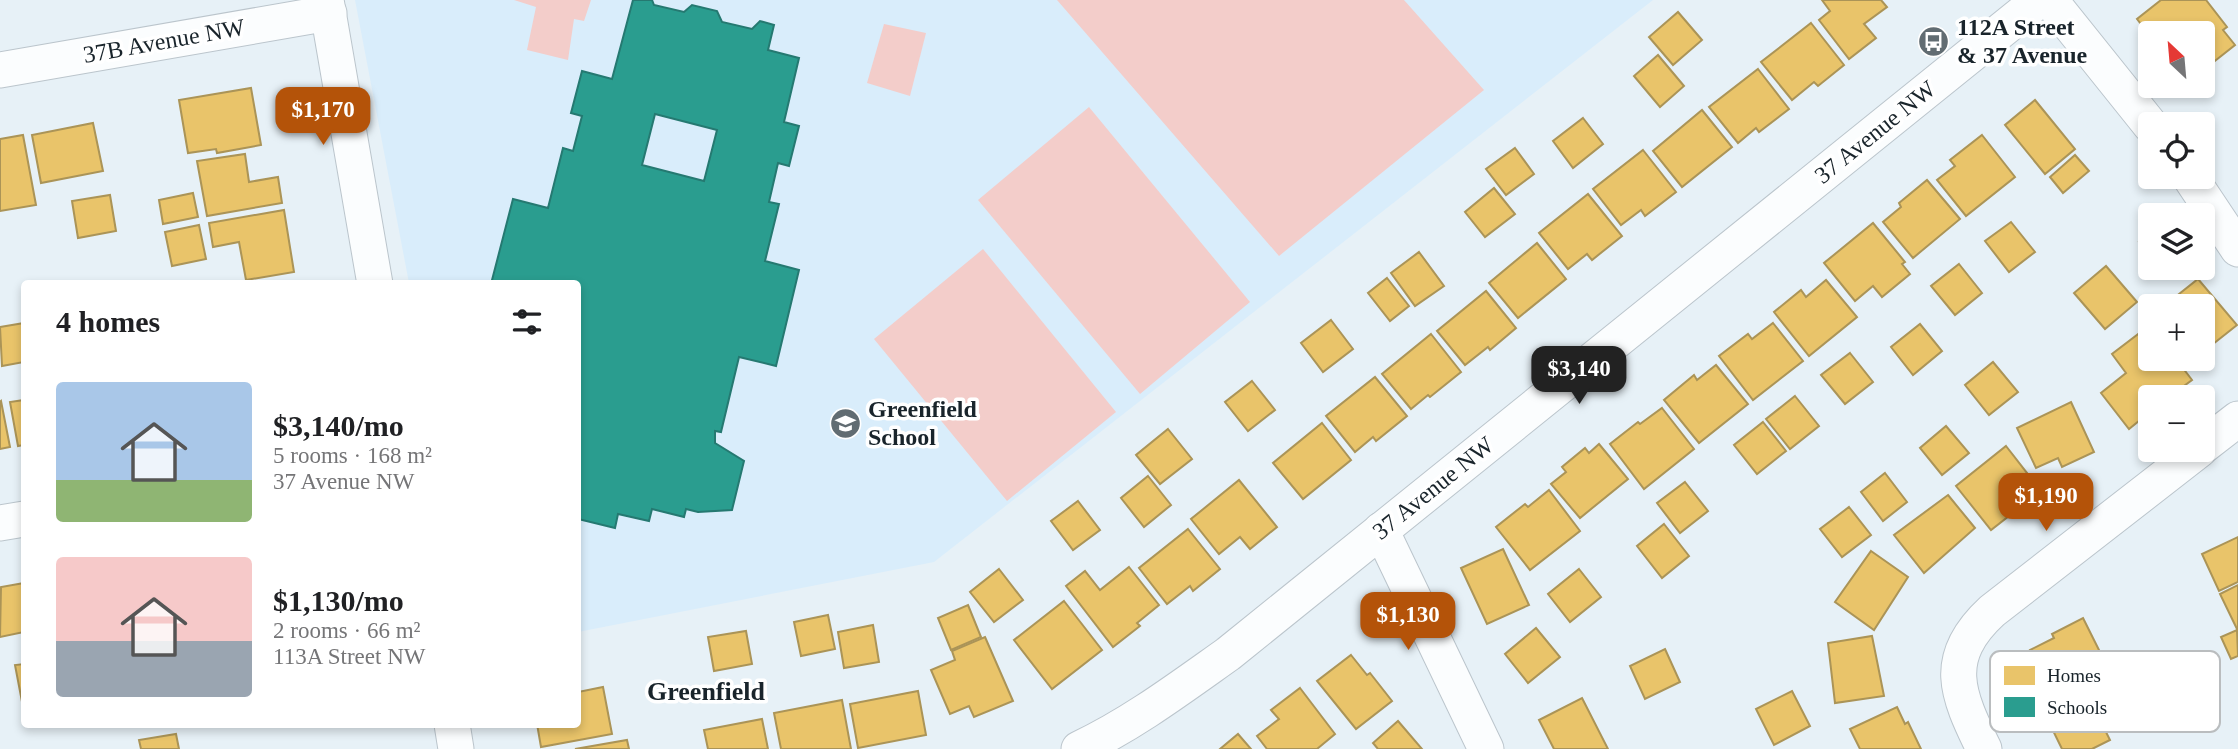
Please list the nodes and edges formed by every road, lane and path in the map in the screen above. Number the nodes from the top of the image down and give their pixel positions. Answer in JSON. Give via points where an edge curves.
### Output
{"nodes":[{"id":1,"x":2039,"y":0,"type":"edge"},
{"id":2,"x":2050,"y":0,"type":"edge"},
{"id":3,"x":327,"y":7,"type":"edge"},
{"id":4,"x":0,"y":70,"type":"edge"},
{"id":5,"x":2139,"y":112,"type":"edge"},
{"id":6,"x":2198,"y":189,"type":"edge"},
{"id":7,"x":2238,"y":249,"type":"edge"},
{"id":8,"x":374,"y":280,"type":"edge"},
{"id":9,"x":2238,"y":419,"type":"edge"},
{"id":10,"x":2215,"y":437,"type":"edge"},
{"id":11,"x":2184,"y":462,"type":"edge"},
{"id":12,"x":21,"y":520,"type":"edge"},
{"id":13,"x":0,"y":523,"type":"edge"},
{"id":14,"x":1381,"y":530,"type":"junction"},
{"id":15,"x":453,"y":728,"type":"edge"},
{"id":16,"x":456,"y":749,"type":"edge"},
{"id":17,"x":1079,"y":749,"type":"edge"},
{"id":18,"x":1486,"y":749,"type":"edge"},
{"id":19,"x":1984,"y":749,"type":"edge"}],
"edges":[{"from":1,"to":14,"type":"street","name":"37 Avenue NW"},
{"from":2,"to":5,"type":"street"},
{"from":3,"to":4,"type":"street","name":"37B Avenue NW"},
{"from":3,"to":8,"type":"street"},
{"from":6,"to":7,"type":"street"},
{"from":9,"to":10,"type":"street"},
{"from":11,"to":19,"type":"street","via":[[1992,611],[1971,633],[1958,663],[1958,689]]},
{"from":12,"to":13,"type":"street"},
{"from":14,"to":17,"type":"street","name":"37 Avenue NW","via":[[1227,654],[1166,698]]},
{"from":14,"to":18,"type":"street"},
{"from":15,"to":16,"type":"street"}]}
